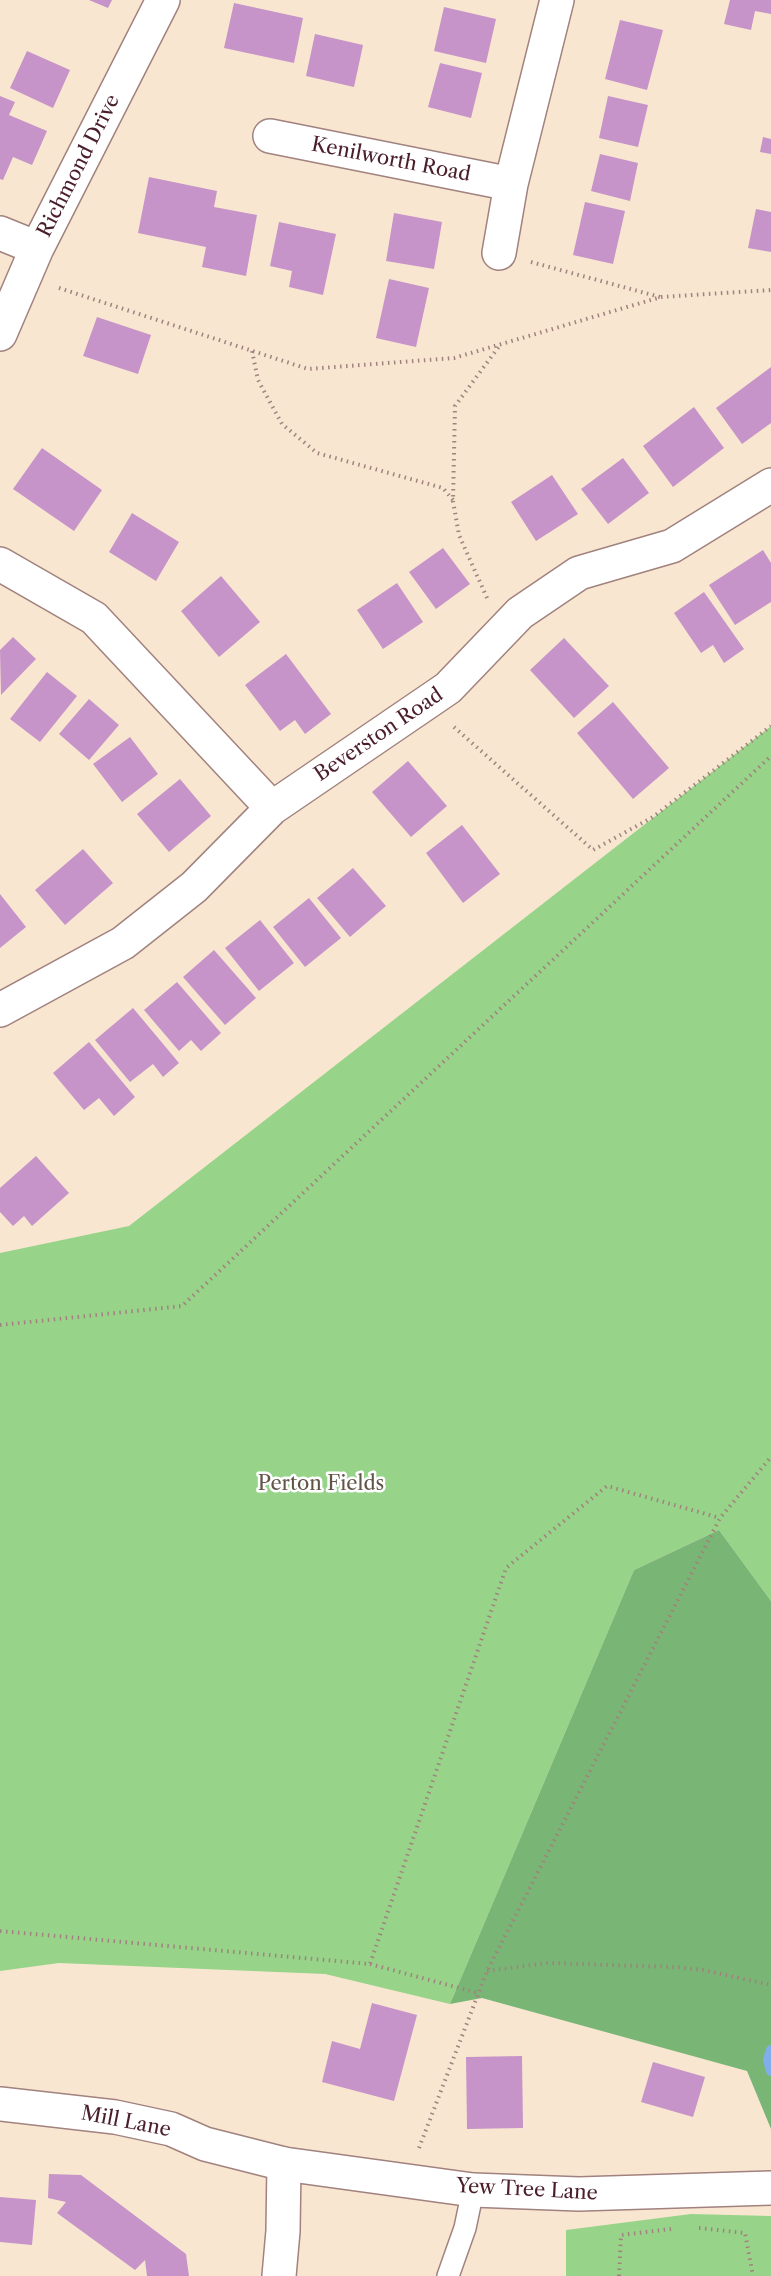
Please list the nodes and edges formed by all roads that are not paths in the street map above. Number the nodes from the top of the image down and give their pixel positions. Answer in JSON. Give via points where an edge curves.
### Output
{"nodes":[{"id":1,"x":163,"y":0,"type":"edge"},
{"id":2,"x":557,"y":0,"type":"edge"},
{"id":3,"x":270,"y":136,"type":"dead end"},
{"id":4,"x":511,"y":184,"type":"junction"},
{"id":5,"x":0,"y":233,"type":"edge"},
{"id":6,"x":499,"y":253,"type":"road end"},
{"id":7,"x":31,"y":262,"type":"junction"},
{"id":8,"x":0,"y":334,"type":"edge"},
{"id":9,"x":771,"y":485,"type":"edge"},
{"id":10,"x":0,"y":564,"type":"edge"},
{"id":11,"x":272,"y":808,"type":"junction"},
{"id":12,"x":0,"y":1010,"type":"edge"},
{"id":13,"x":0,"y":2104,"type":"edge"},
{"id":14,"x":284,"y":2164,"type":"junction"},
{"id":15,"x":771,"y":2188,"type":"edge"},
{"id":16,"x":473,"y":2190,"type":"junction"},
{"id":17,"x":279,"y":2276,"type":"edge"},
{"id":18,"x":448,"y":2276,"type":"edge"}],
"edges":[{"from":1,"to":7,"type":"street","name":"Richmond Drive"},
{"from":2,"to":4,"type":"street"},
{"from":3,"to":4,"type":"street","name":"Kenilworth Road"},
{"from":4,"to":6,"type":"street"},
{"from":5,"to":7,"type":"street"},
{"from":7,"to":8,"type":"street","name":"Richmond Drive"},
{"from":9,"to":11,"type":"street","name":"Beverston Road","via":[[672,546],[579,573],[520,613],[447,688]]},
{"from":10,"to":11,"type":"street","via":[[94,618]]},
{"from":11,"to":12,"type":"street","name":"Beverston Road","via":[[194,887],[123,943]]},
{"from":13,"to":14,"type":"street","name":"Mill Lane","via":[[115,2117],[171,2129],[205,2145]]},
{"from":14,"to":16,"type":"street","name":"Yew Tree Lane"},
{"from":14,"to":17,"type":"street"},
{"from":15,"to":16,"type":"street","name":"Yew Tree Lane","via":[[579,2194]]},
{"from":16,"to":18,"type":"lane"}]}
